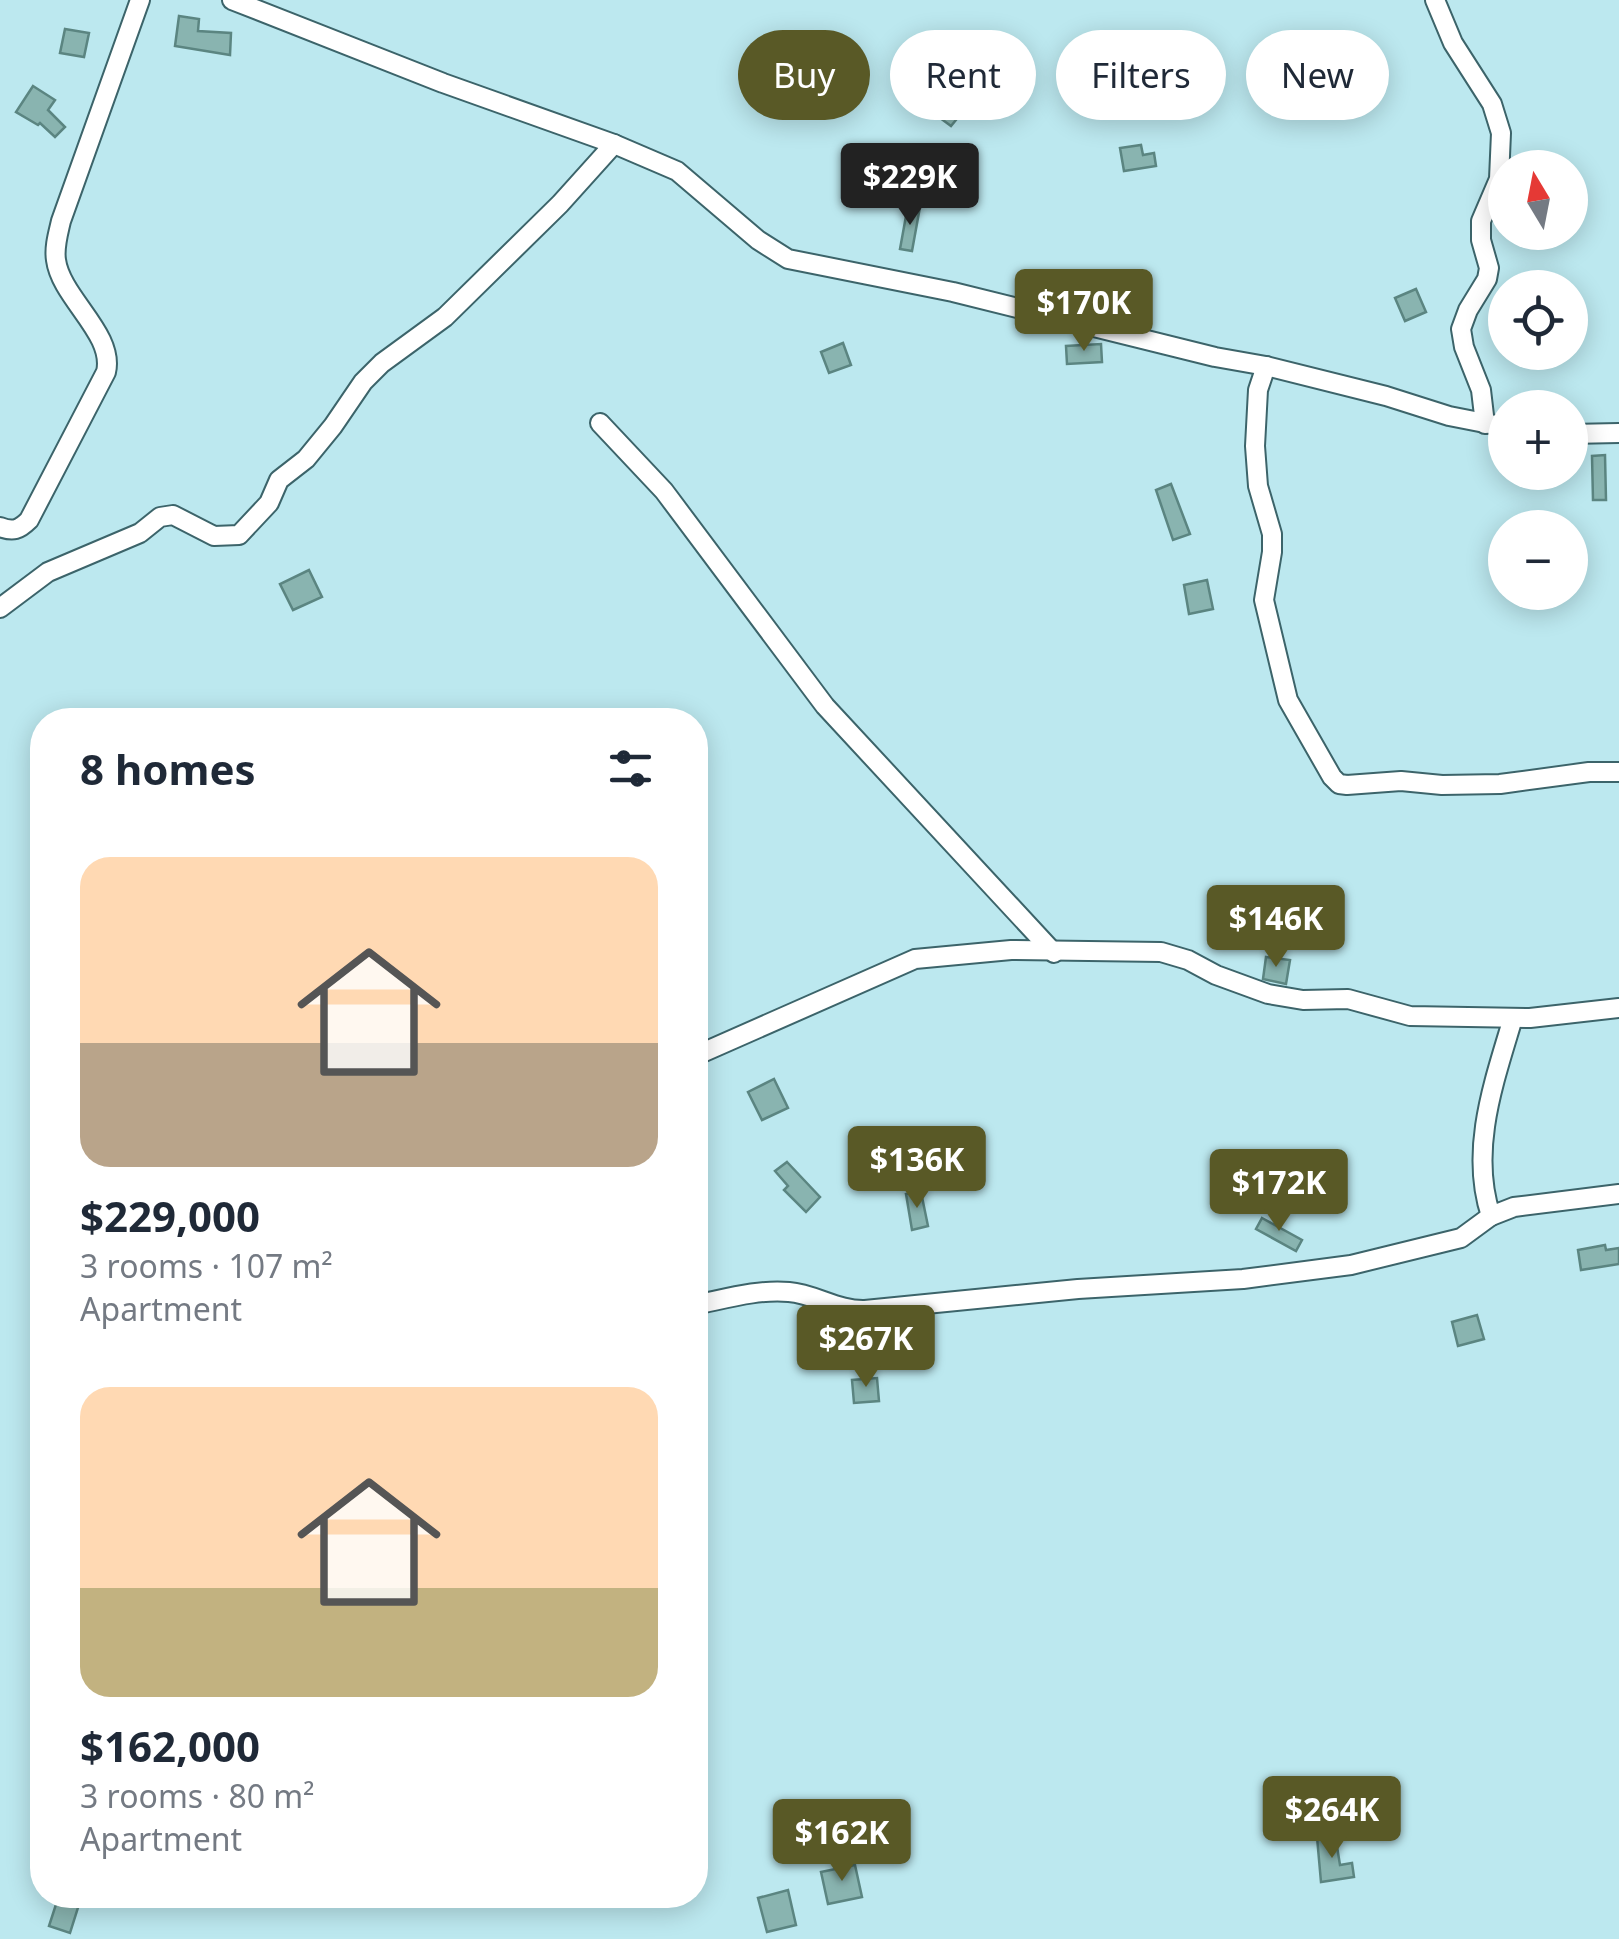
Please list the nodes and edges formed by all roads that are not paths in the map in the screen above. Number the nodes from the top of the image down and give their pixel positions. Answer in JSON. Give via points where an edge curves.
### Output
{"nodes":[{"id":1,"x":140,"y":0,"type":"edge"},
{"id":2,"x":232,"y":0,"type":"edge"},
{"id":3,"x":1435,"y":0,"type":"edge"},
{"id":4,"x":614,"y":144,"type":"junction"},
{"id":5,"x":1266,"y":366,"type":"junction"},
{"id":6,"x":600,"y":423,"type":"dead end"},
{"id":7,"x":1485,"y":424,"type":"junction"},
{"id":8,"x":1488,"y":424,"type":"edge"},
{"id":9,"x":1619,"y":433,"type":"edge"},
{"id":10,"x":1588,"y":434,"type":"edge"},
{"id":11,"x":0,"y":527,"type":"edge"},
{"id":12,"x":0,"y":608,"type":"edge"},
{"id":13,"x":1619,"y":772,"type":"edge"},
{"id":14,"x":1054,"y":953,"type":"junction"},
{"id":15,"x":1619,"y":1008,"type":"edge"},
{"id":16,"x":1513,"y":1018,"type":"junction"},
{"id":17,"x":708,"y":1050,"type":"edge"},
{"id":18,"x":1619,"y":1194,"type":"edge"},
{"id":19,"x":1492,"y":1216,"type":"junction"},
{"id":20,"x":708,"y":1302,"type":"edge"}],
"edges":[{"from":1,"to":11,"type":"street","via":[[56,244],[60,275],[107,354],[106,372],[29,520],[11,531]]},
{"from":2,"to":4,"type":"street"},
{"from":3,"to":7,"type":"street","via":[[1502,133],[1499,179],[1481,221],[1489,268],[1462,329]]},
{"from":4,"to":5,"type":"street","via":[[677,171],[788,258]]},
{"from":4,"to":12,"type":"street","via":[[445,317],[363,382],[238,535],[214,536],[174,515],[160,517],[140,533],[48,572]]},
{"from":5,"to":7,"type":"street"},
{"from":5,"to":13,"type":"street","via":[[1255,446],[1272,534],[1264,600],[1288,700],[1338,784],[1481,784]]},
{"from":6,"to":14,"type":"street","via":[[664,491],[826,706]]},
{"from":7,"to":8,"type":"street"},
{"from":9,"to":10,"type":"street"},
{"from":14,"to":16,"type":"street","via":[[1161,952],[1268,994],[1348,999],[1410,1016]]},
{"from":14,"to":17,"type":"street","via":[[914,959]]},
{"from":15,"to":16,"type":"street"},
{"from":16,"to":19,"type":"street","via":[[1486,1106],[1484,1188]]},
{"from":18,"to":19,"type":"street","via":[[1514,1207]]},
{"from":19,"to":20,"type":"street","via":[[1461,1238],[1351,1266],[1243,1279],[866,1310],[790,1292]]}]}
